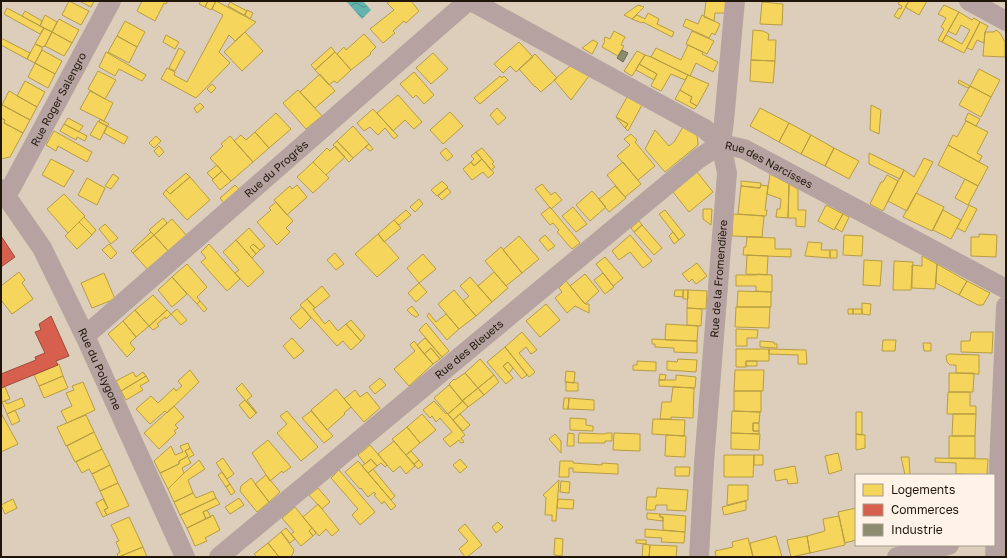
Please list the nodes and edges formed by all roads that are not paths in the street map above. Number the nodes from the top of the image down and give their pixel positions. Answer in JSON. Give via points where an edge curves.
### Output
{"nodes":[{"id":1,"x":111,"y":1,"type":"edge"},
{"id":2,"x":469,"y":1,"type":"edge"},
{"id":3,"x":735,"y":1,"type":"edge"},
{"id":4,"x":968,"y":1,"type":"edge"},
{"id":5,"x":1006,"y":21,"type":"edge"},
{"id":6,"x":721,"y":144,"type":"junction"},
{"id":7,"x":4,"y":193,"type":"edge"},
{"id":8,"x":1006,"y":289,"type":"edge"},
{"id":9,"x":1006,"y":306,"type":"edge"},
{"id":10,"x":85,"y":336,"type":"junction"},
{"id":11,"x":995,"y":534,"type":"edge"},
{"id":12,"x":945,"y":546,"type":"edge"},
{"id":13,"x":994,"y":546,"type":"edge"},
{"id":14,"x":185,"y":557,"type":"edge"},
{"id":15,"x":220,"y":557,"type":"edge"},
{"id":16,"x":699,"y":557,"type":"edge"},
{"id":17,"x":897,"y":557,"type":"edge"},
{"id":18,"x":994,"y":557,"type":"edge"}],
"edges":[{"from":1,"to":7,"type":"street","name":"Rue Roger Salengro"},
{"from":2,"to":6,"type":"street","name":"Rue des Narcisses","via":[[705,129]]},
{"from":2,"to":10,"type":"street","name":"Rue du Progrès"},
{"from":3,"to":6,"type":"street","name":"Rue de la Fromendière"},
{"from":4,"to":5,"type":"street"},
{"from":6,"to":8,"type":"street","name":"Rue des Narcisses","via":[[744,149]]},
{"from":6,"to":15,"type":"street","name":"Rue des Bleuets","via":[[692,164]]},
{"from":6,"to":16,"type":"street","name":"Rue de la Fromendière","via":[[727,173]]},
{"from":7,"to":10,"type":"street","name":"Rue du Polygone","via":[[42,248]]},
{"from":9,"to":11,"type":"street"},
{"from":10,"to":14,"type":"street","name":"Rue du Polygone"},
{"from":12,"to":17,"type":"street"},
{"from":13,"to":18,"type":"street"}]}
